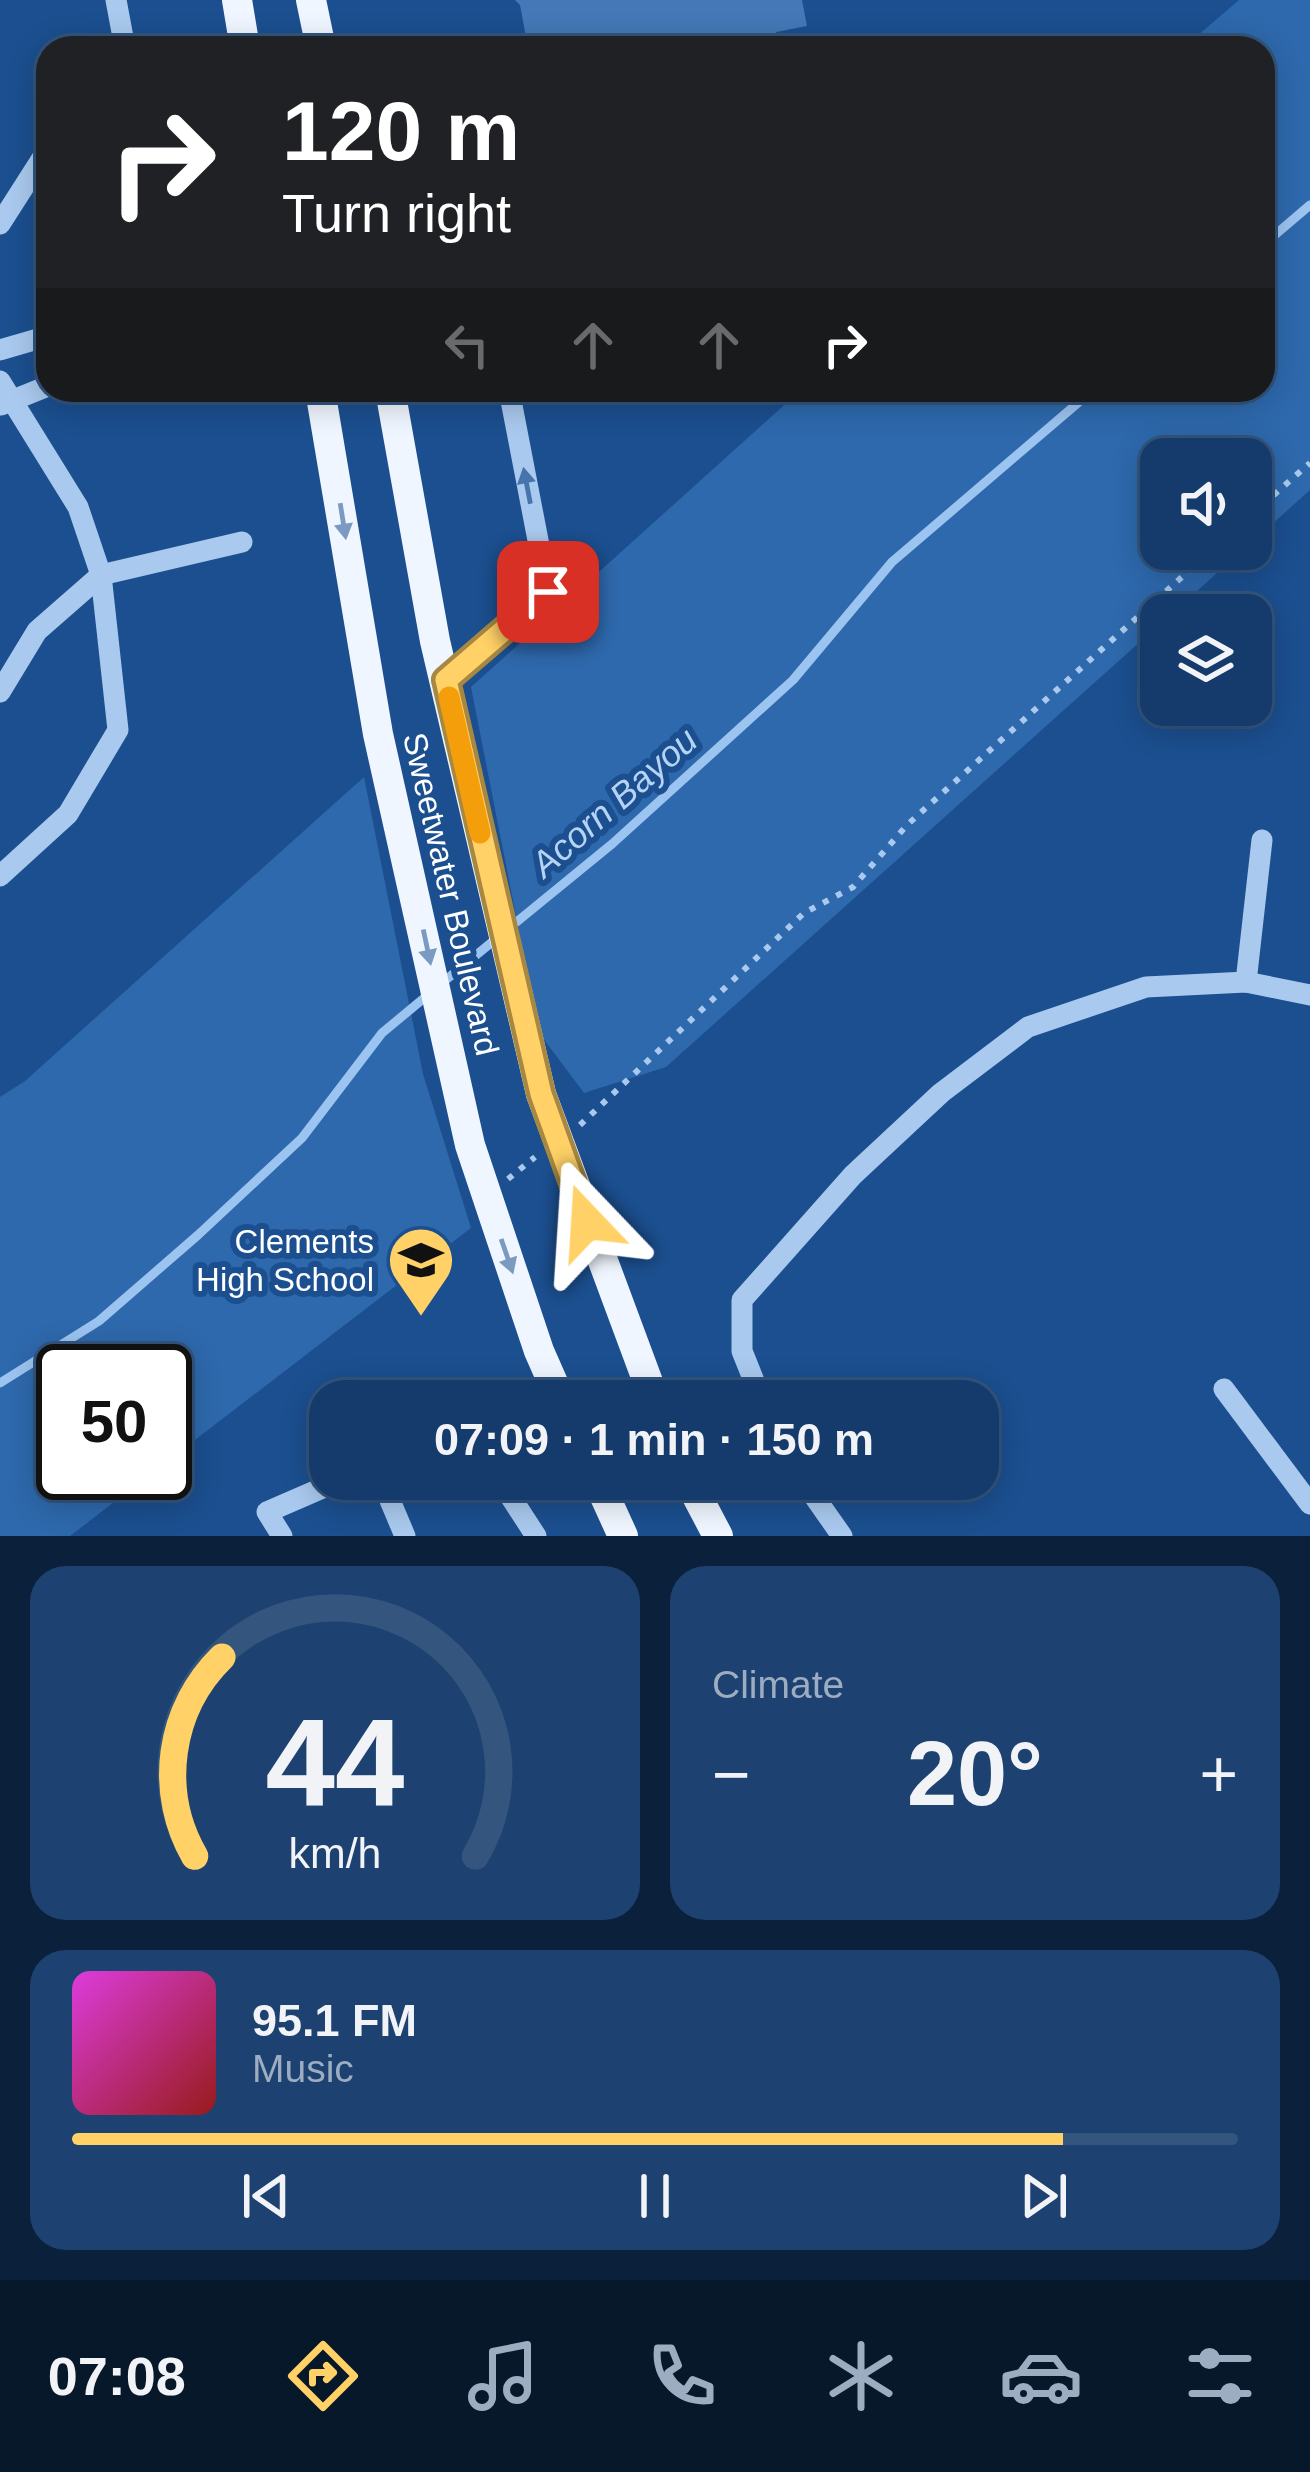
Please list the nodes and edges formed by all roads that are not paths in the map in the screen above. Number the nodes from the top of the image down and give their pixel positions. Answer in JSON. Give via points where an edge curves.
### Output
{"nodes":[{"id":1,"x":116,"y":0,"type":"edge"},
{"id":2,"x":237,"y":0,"type":"edge"},
{"id":3,"x":311,"y":0,"type":"edge"},
{"id":4,"x":123,"y":36,"type":"edge"},
{"id":5,"x":243,"y":36,"type":"edge"},
{"id":6,"x":318,"y":36,"type":"edge"},
{"id":7,"x":36,"y":168,"type":"edge"},
{"id":8,"x":0,"y":224,"type":"edge"},
{"id":9,"x":36,"y":340,"type":"edge"},
{"id":10,"x":0,"y":350,"type":"edge"},
{"id":11,"x":36,"y":388,"type":"edge"},
{"id":12,"x":4,"y":395,"type":"edge"},
{"id":13,"x":322,"y":402,"type":"edge"},
{"id":14,"x":392,"y":402,"type":"edge"},
{"id":15,"x":511,"y":402,"type":"edge"},
{"id":16,"x":242,"y":542,"type":"dead end"},
{"id":17,"x":101,"y":575,"type":"junction"},
{"id":18,"x":446,"y":680,"type":"junction"},
{"id":19,"x":0,"y":692,"type":"edge"},
{"id":20,"x":1262,"y":840,"type":"dead end"},
{"id":21,"x":0,"y":876,"type":"edge"},
{"id":22,"x":1246,"y":982,"type":"junction"},
{"id":23,"x":1310,"y":995,"type":"edge"},
{"id":24,"x":552,"y":1380,"type":"edge"},
{"id":25,"x":647,"y":1380,"type":"edge"},
{"id":26,"x":753,"y":1380,"type":"edge"},
{"id":27,"x":1224,"y":1389,"type":"dead end"},
{"id":28,"x":309,"y":1494,"type":"edge"},
{"id":29,"x":390,"y":1500,"type":"edge"},
{"id":30,"x":513,"y":1500,"type":"edge"},
{"id":31,"x":607,"y":1500,"type":"edge"},
{"id":32,"x":699,"y":1500,"type":"edge"},
{"id":33,"x":817,"y":1500,"type":"edge"},
{"id":34,"x":1310,"y":1504,"type":"edge"},
{"id":35,"x":282,"y":1536,"type":"edge"},
{"id":36,"x":406,"y":1536,"type":"edge"},
{"id":37,"x":536,"y":1536,"type":"edge"},
{"id":38,"x":623,"y":1536,"type":"edge"},
{"id":39,"x":718,"y":1536,"type":"edge"},
{"id":40,"x":842,"y":1536,"type":"edge"}],
"edges":[{"from":1,"to":4,"type":"street"},
{"from":2,"to":5,"type":"main road"},
{"from":3,"to":6,"type":"main road"},
{"from":7,"to":8,"type":"street"},
{"from":9,"to":10,"type":"street"},
{"from":11,"to":12,"type":"street"},
{"from":12,"to":17,"type":"street","via":[[78,507]]},
{"from":13,"to":24,"type":"main road","name":"Sweetwater Boulevard","one_way":true,"via":[[378,734],[470,1145]]},
{"from":14,"to":18,"type":"main road","name":"Sweetwater Boulevard"},
{"from":18,"to":15,"type":"street","one_way":true,"via":[[548,592]]},
{"from":16,"to":17,"type":"street"},
{"from":17,"to":19,"type":"street","via":[[37,631]]},
{"from":17,"to":21,"type":"street","via":[[118,730],[68,814]]},
{"from":18,"to":25,"type":"main road","name":"Sweetwater Boulevard","via":[[541,1094]]},
{"from":20,"to":22,"type":"street"},
{"from":22,"to":23,"type":"street"},
{"from":22,"to":26,"type":"street","via":[[1146,987],[1028,1027],[940,1093],[853,1175],[742,1300],[742,1352]]},
{"from":27,"to":34,"type":"street"},
{"from":28,"to":35,"type":"street","via":[[268,1511]]},
{"from":29,"to":36,"type":"street"},
{"from":30,"to":37,"type":"street"},
{"from":31,"to":38,"type":"main road"},
{"from":32,"to":39,"type":"main road"},
{"from":33,"to":40,"type":"street"}]}
